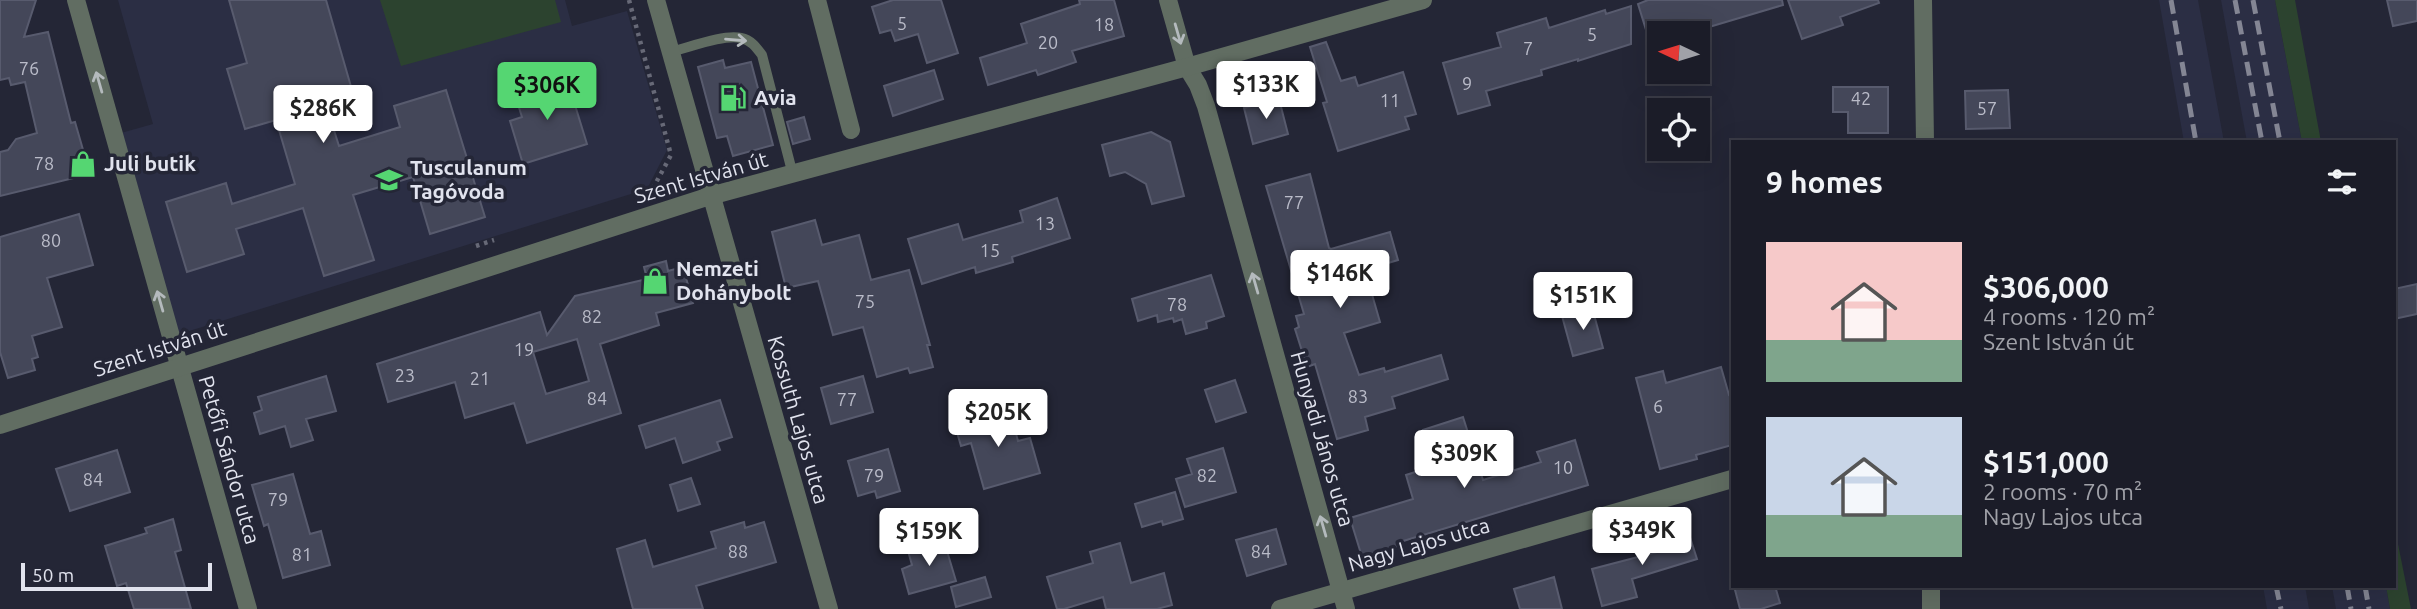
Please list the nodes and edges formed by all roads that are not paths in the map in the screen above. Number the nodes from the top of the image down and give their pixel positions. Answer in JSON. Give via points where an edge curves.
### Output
{"nodes":[{"id":1,"x":76,"y":0,"type":"edge"},
{"id":2,"x":656,"y":0,"type":"edge"},
{"id":3,"x":817,"y":0,"type":"edge"},
{"id":4,"x":1168,"y":0,"type":"edge"},
{"id":5,"x":1423,"y":0,"type":"edge"},
{"id":6,"x":1923,"y":0,"type":"edge"},
{"id":7,"x":670,"y":52,"type":"junction"},
{"id":8,"x":1187,"y":67,"type":"junction"},
{"id":9,"x":851,"y":130,"type":"dead end"},
{"id":10,"x":1925,"y":140,"type":"edge"},
{"id":11,"x":793,"y":175,"type":"junction"},
{"id":12,"x":710,"y":196,"type":"junction"},
{"id":13,"x":179,"y":367,"type":"junction"},
{"id":14,"x":0,"y":425,"type":"edge"},
{"id":15,"x":1731,"y":479,"type":"edge"},
{"id":16,"x":1931,"y":588,"type":"edge"},
{"id":17,"x":1344,"y":600,"type":"edge"},
{"id":18,"x":247,"y":609,"type":"edge"},
{"id":19,"x":829,"y":609,"type":"edge"},
{"id":20,"x":1280,"y":609,"type":"edge"},
{"id":21,"x":1931,"y":609,"type":"edge"}],
"edges":[{"from":13,"to":1,"type":"street","name":"Petőfi Sándor utca","one_way":true},
{"from":2,"to":7,"type":"street","name":"Kossuth Lajos utca"},
{"from":3,"to":9,"type":"street"},
{"from":4,"to":8,"type":"street","name":"Hunyadi János utca","one_way":true},
{"from":5,"to":8,"type":"street","name":"Szent István út"},
{"from":6,"to":10,"type":"street"},
{"from":7,"to":11,"type":"lane","one_way":true,"via":[[725,39],[753,43],[762,55]]},
{"from":7,"to":12,"type":"street","name":"Kossuth Lajos utca"},
{"from":8,"to":11,"type":"street","name":"Szent István út"},
{"from":17,"to":8,"type":"street","name":"Hunyadi János utca","one_way":true,"via":[[1206,106]]},
{"from":11,"to":12,"type":"street","name":"Szent István út"},
{"from":12,"to":13,"type":"street","name":"Szent István út"},
{"from":12,"to":19,"type":"street","name":"Kossuth Lajos utca"},
{"from":13,"to":14,"type":"street","name":"Szent István út"},
{"from":13,"to":18,"type":"street","name":"Petőfi Sándor utca"},
{"from":15,"to":17,"type":"street","name":"Nagy Lajos utca"},
{"from":16,"to":21,"type":"street"},
{"from":17,"to":20,"type":"street","name":"Nagy Lajos utca"}]}
